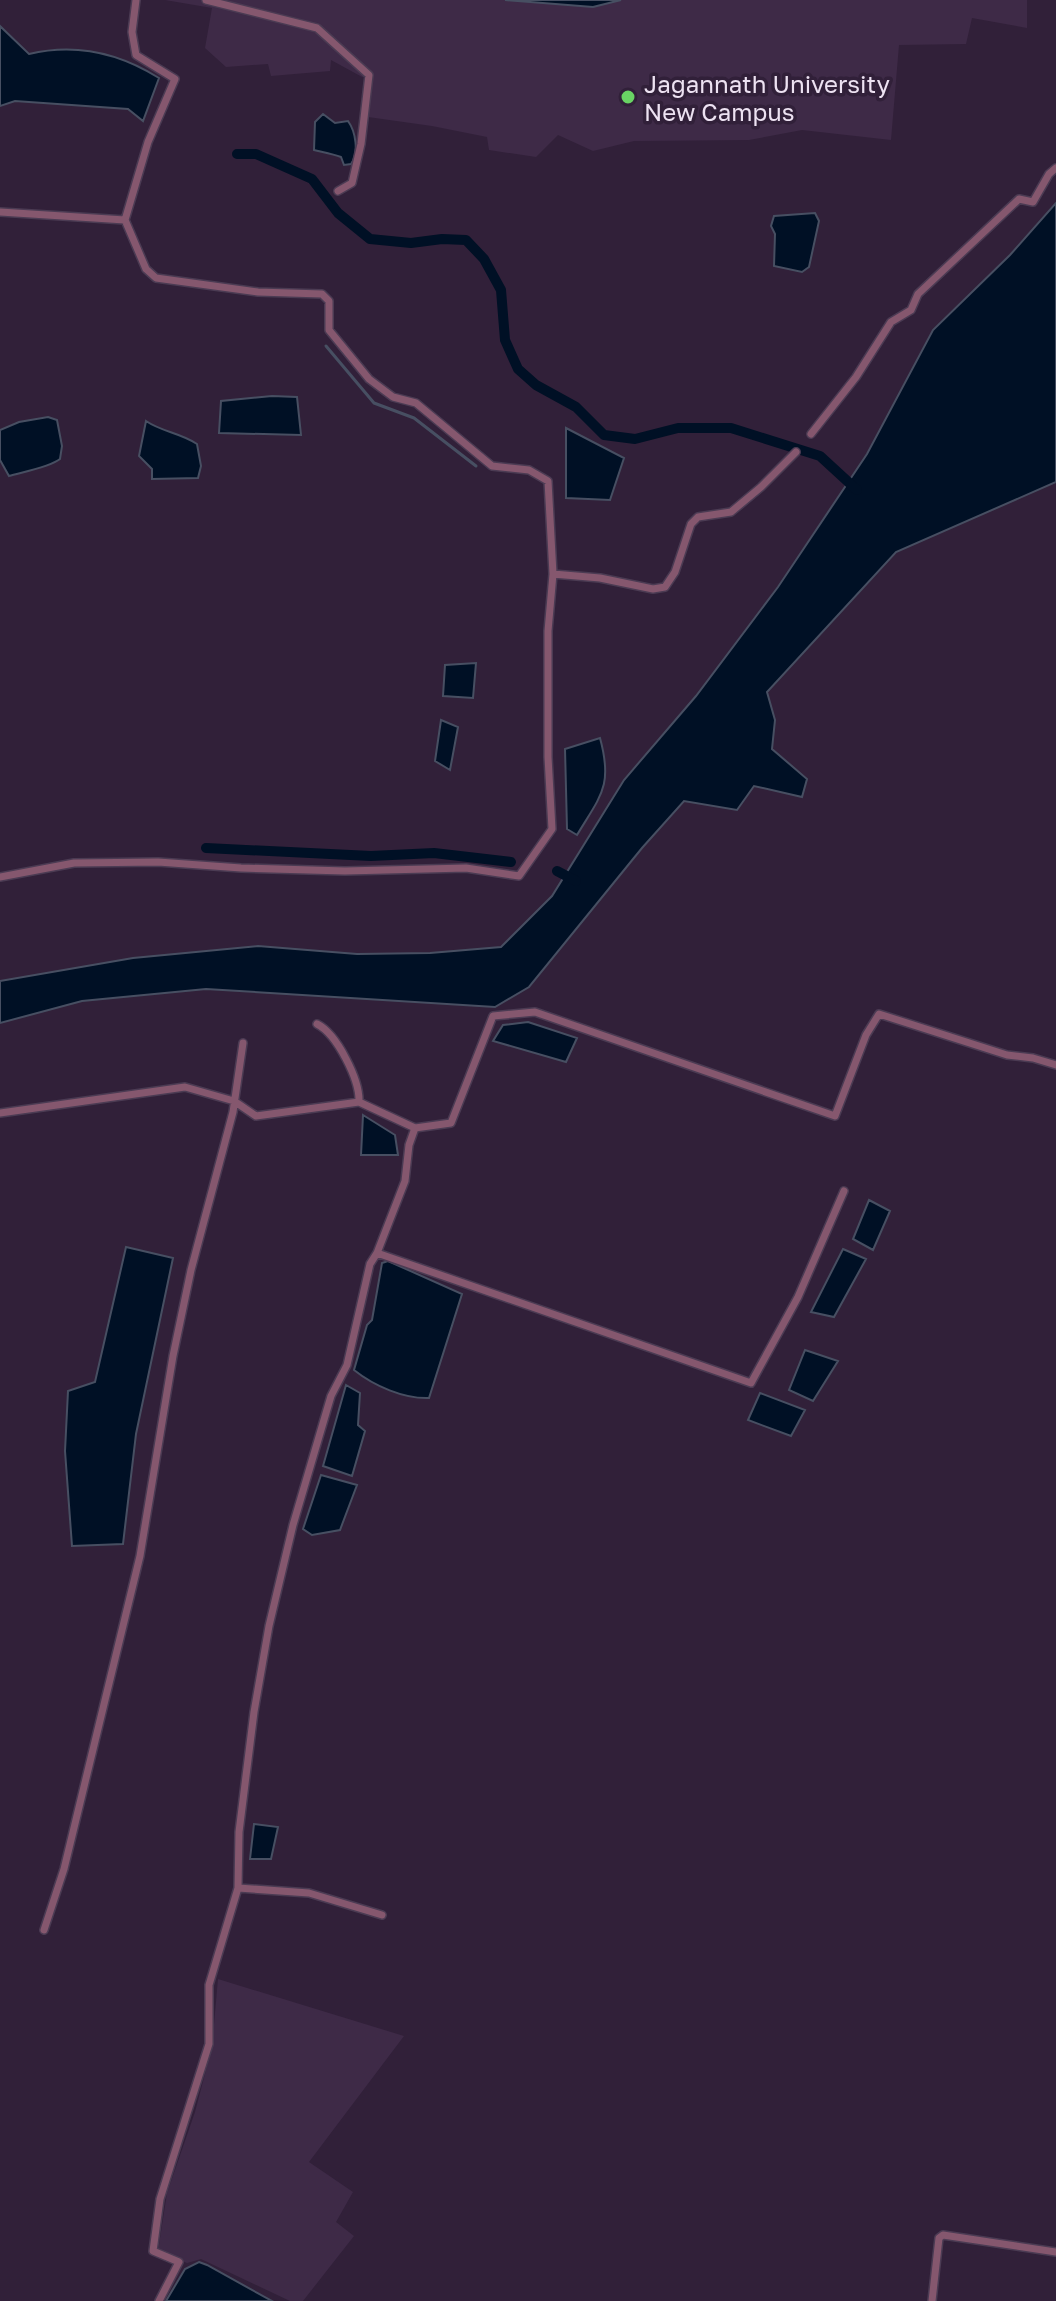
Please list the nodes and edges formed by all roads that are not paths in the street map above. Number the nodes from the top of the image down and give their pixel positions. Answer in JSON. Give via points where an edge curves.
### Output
{"nodes":[{"id":1,"x":136,"y":0,"type":"edge"},
{"id":2,"x":206,"y":0,"type":"edge"},
{"id":3,"x":1056,"y":168,"type":"edge"},
{"id":4,"x":338,"y":191,"type":"dead end"},
{"id":5,"x":0,"y":212,"type":"edge"},
{"id":6,"x":125,"y":220,"type":"junction"},
{"id":7,"x":811,"y":434,"type":"dead end"},
{"id":8,"x":796,"y":452,"type":"dead end"},
{"id":9,"x":553,"y":574,"type":"junction"},
{"id":10,"x":0,"y":877,"type":"edge"},
{"id":11,"x":317,"y":1024,"type":"dead end"},
{"id":12,"x":243,"y":1043,"type":"dead end"},
{"id":13,"x":1056,"y":1065,"type":"edge"},
{"id":14,"x":234,"y":1101,"type":"junction"},
{"id":15,"x":359,"y":1102,"type":"junction"},
{"id":16,"x":0,"y":1113,"type":"edge"},
{"id":17,"x":415,"y":1128,"type":"junction"},
{"id":18,"x":844,"y":1191,"type":"dead end"},
{"id":19,"x":377,"y":1253,"type":"junction"},
{"id":20,"x":238,"y":1888,"type":"junction"},
{"id":21,"x":382,"y":1915,"type":"dead end"},
{"id":22,"x":44,"y":1930,"type":"dead end"},
{"id":23,"x":1056,"y":2252,"type":"edge"},
{"id":24,"x":159,"y":2301,"type":"edge"},
{"id":25,"x":932,"y":2301,"type":"edge"}],
"edges":[{"from":1,"to":6,"type":"street","via":[[136,55],[175,79],[148,142]]},
{"from":2,"to":4,"type":"street","via":[[317,28],[369,75],[352,183]]},
{"from":3,"to":7,"type":"street","via":[[1033,202],[1019,199],[1002,213],[918,294],[911,310],[891,322]]},
{"from":5,"to":6,"type":"street"},
{"from":6,"to":9,"type":"street","via":[[146,269],[156,278],[258,292],[322,294],[329,301],[329,330],[369,379],[393,397],[416,403],[492,466],[529,470],[548,481]]},
{"from":8,"to":9,"type":"street","via":[[731,512],[698,517],[691,524],[665,587]]},
{"from":9,"to":10,"type":"street","via":[[548,631],[552,829],[519,876],[466,868],[345,871],[158,862],[74,863]]},
{"from":11,"to":15,"type":"street","via":[[327,1029],[343,1054]]},
{"from":12,"to":14,"type":"street"},
{"from":13,"to":17,"type":"street","via":[[879,1014],[835,1116],[535,1012],[493,1016],[451,1123]]},
{"from":14,"to":15,"type":"street","via":[[256,1116]]},
{"from":14,"to":16,"type":"street","via":[[185,1087]]},
{"from":14,"to":22,"type":"street","via":[[173,1356],[140,1556],[64,1869]]},
{"from":15,"to":17,"type":"street"},
{"from":17,"to":19,"type":"street","via":[[405,1181]]},
{"from":18,"to":19,"type":"street","via":[[798,1297],[751,1383]]},
{"from":19,"to":20,"type":"street","via":[[347,1365],[331,1396],[293,1525],[269,1626],[239,1832]]},
{"from":20,"to":21,"type":"street","via":[[309,1893]]},
{"from":20,"to":24,"type":"street","via":[[209,1985],[209,2044],[160,2199],[153,2251],[179,2262]]},
{"from":23,"to":25,"type":"street","via":[[943,2235]]}]}
